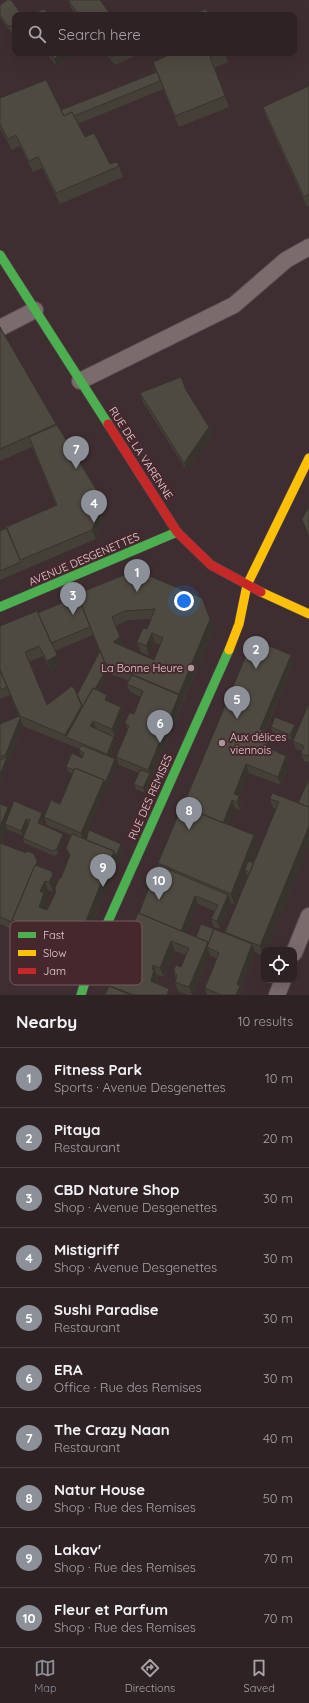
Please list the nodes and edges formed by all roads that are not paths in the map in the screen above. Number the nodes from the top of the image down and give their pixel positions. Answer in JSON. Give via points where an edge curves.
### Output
{"nodes":[{"id":1,"x":309,"y":247,"type":"edge"},
{"id":2,"x":0,"y":255,"type":"edge"},
{"id":3,"x":35,"y":310,"type":"junction"},
{"id":4,"x":0,"y":328,"type":"edge"},
{"id":5,"x":80,"y":381,"type":"junction"},
{"id":6,"x":309,"y":458,"type":"edge"},
{"id":7,"x":177,"y":532,"type":"junction"},
{"id":8,"x":247,"y":585,"type":"junction"},
{"id":9,"x":0,"y":607,"type":"edge"},
{"id":10,"x":309,"y":614,"type":"edge"},
{"id":11,"x":309,"y":916,"type":"edge"},
{"id":12,"x":108,"y":921,"type":"edge"},
{"id":13,"x":296,"y":947,"type":"edge"},
{"id":14,"x":282,"y":983,"type":"edge"},
{"id":15,"x":84,"y":985,"type":"edge"},
{"id":16,"x":81,"y":995,"type":"edge"},
{"id":17,"x":277,"y":995,"type":"edge"}],
"edges":[{"from":1,"to":5,"type":"lane","via":[[286,260],[234,305]]},
{"from":2,"to":3,"type":"main road","name":"RUE DE LA VARENNE"},
{"from":3,"to":4,"type":"lane"},
{"from":3,"to":5,"type":"main road","name":"RUE DE LA VARENNE"},
{"from":5,"to":7,"type":"main road","name":"RUE DE LA VARENNE"},
{"from":6,"to":8,"type":"main road","name":"RUE DES REMISES"},
{"from":7,"to":8,"type":"main road","name":"RUE DE LA VARENNE","via":[[211,565]]},
{"from":7,"to":9,"type":"main road","name":"AVENUE DESGENETTES"},
{"from":8,"to":10,"type":"main road","name":"RUE DE LA VARENNE"},
{"from":8,"to":12,"type":"main road","name":"RUE DES REMISES","via":[[236,634]]},
{"from":11,"to":13,"type":"lane"},
{"from":14,"to":17,"type":"lane"},
{"from":15,"to":16,"type":"main road","name":"RUE DES REMISES"}]}
